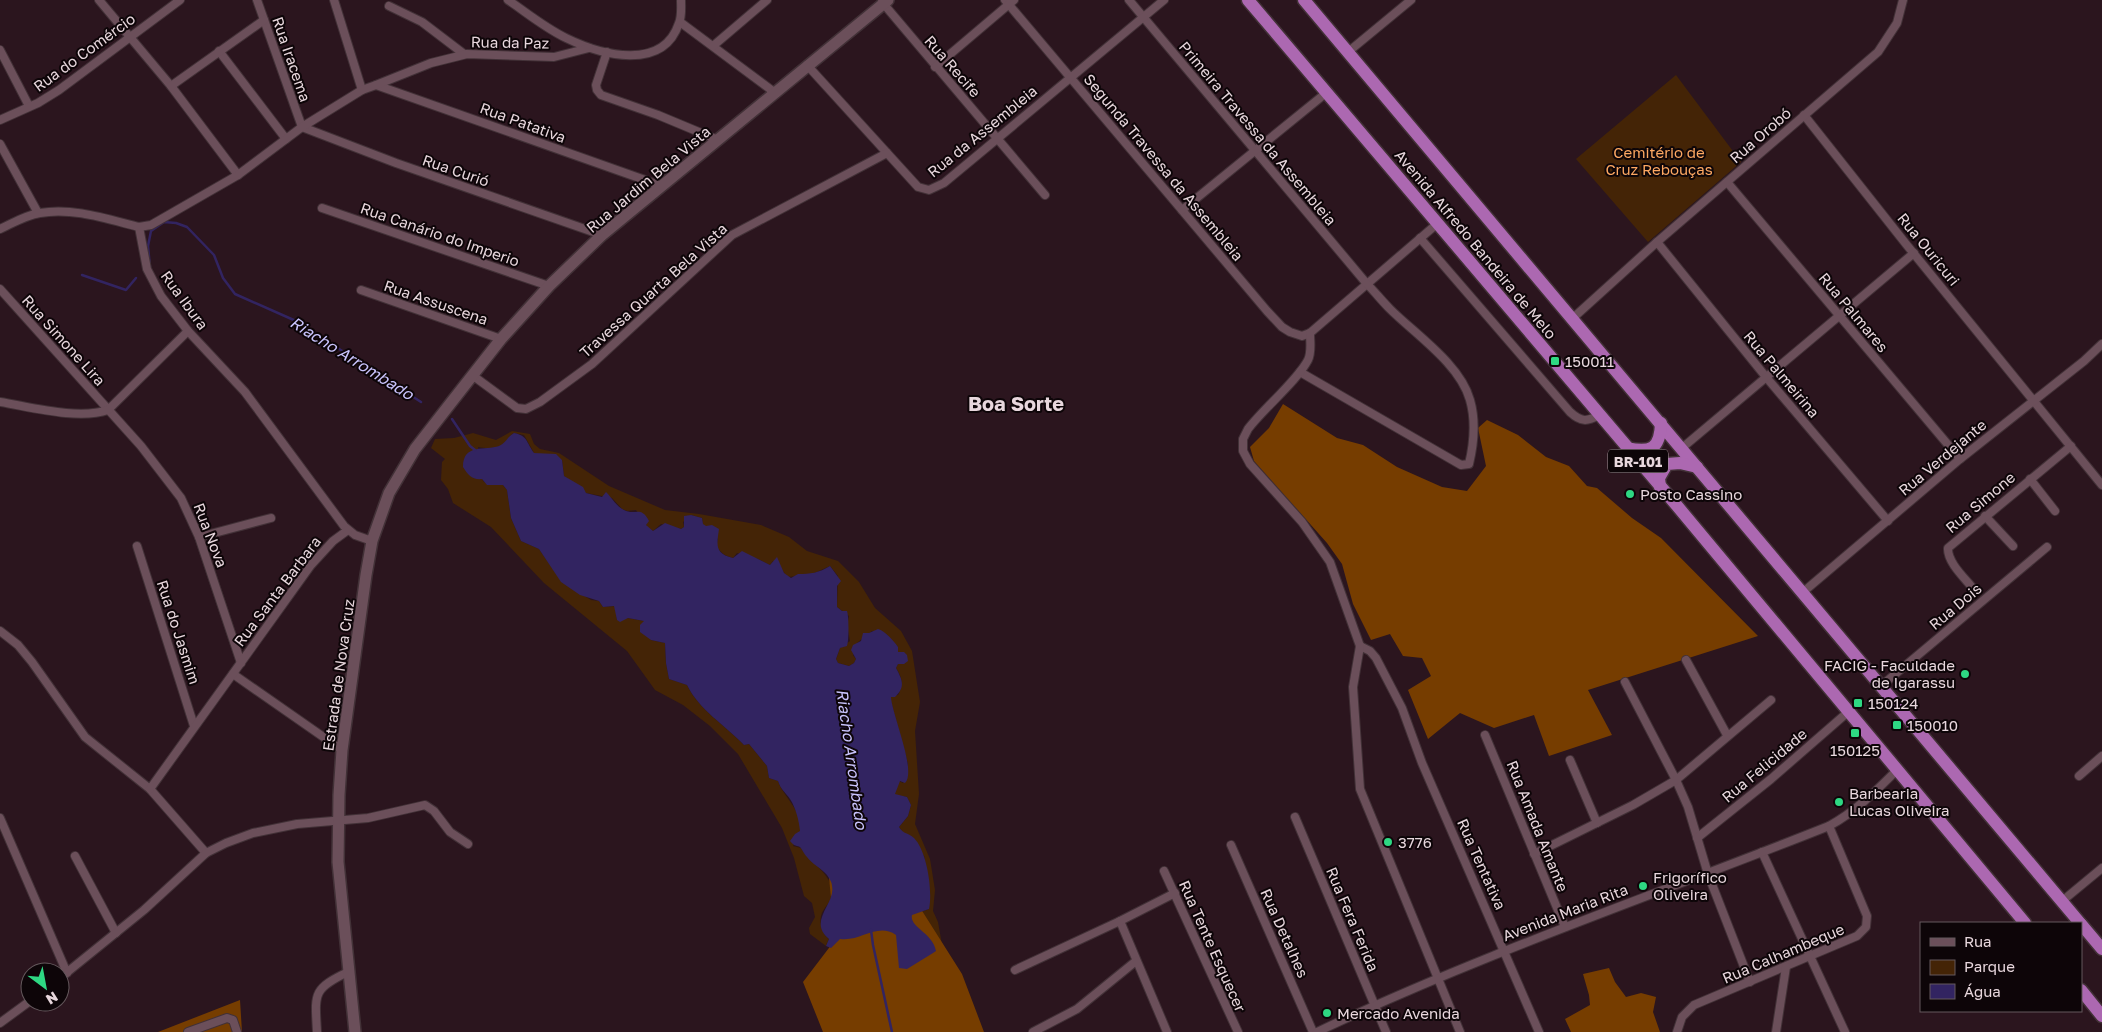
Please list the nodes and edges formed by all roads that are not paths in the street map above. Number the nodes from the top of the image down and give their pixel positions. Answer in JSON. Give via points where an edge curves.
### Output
{"nodes":[{"id":1,"x":99,"y":0,"type":"edge"},
{"id":2,"x":180,"y":0,"type":"edge"},
{"id":3,"x":259,"y":0,"type":"edge"},
{"id":4,"x":334,"y":0,"type":"edge"},
{"id":5,"x":508,"y":0,"type":"edge"},
{"id":6,"x":681,"y":0,"type":"edge"},
{"id":7,"x":766,"y":0,"type":"edge"},
{"id":8,"x":1129,"y":0,"type":"edge"},
{"id":9,"x":1164,"y":0,"type":"edge"},
{"id":10,"x":1248,"y":0,"type":"edge"},
{"id":11,"x":1304,"y":0,"type":"edge"},
{"id":12,"x":1411,"y":0,"type":"edge"},
{"id":13,"x":1903,"y":0,"type":"edge"},
{"id":14,"x":884,"y":1,"type":"edge"},
{"id":15,"x":1009,"y":2,"type":"edge"},
{"id":16,"x":390,"y":6,"type":"dead end"},
{"id":17,"x":1143,"y":18,"type":"junction"},
{"id":18,"x":264,"y":20,"type":"junction"},
{"id":19,"x":680,"y":22,"type":"junction"},
{"id":20,"x":129,"y":37,"type":"junction"},
{"id":21,"x":713,"y":46,"type":"junction"},
{"id":22,"x":589,"y":48,"type":"junction"},
{"id":23,"x":0,"y":50,"type":"edge"},
{"id":24,"x":219,"y":51,"type":"junction"},
{"id":25,"x":607,"y":52,"type":"junction"},
{"id":26,"x":1348,"y":52,"type":"junction"},
{"id":27,"x":464,"y":54,"type":"junction"},
{"id":28,"x":807,"y":65,"type":"junction"},
{"id":29,"x":936,"y":67,"type":"junction"},
{"id":30,"x":1070,"y":77,"type":"junction"},
{"id":31,"x":376,"y":85,"type":"junction"},
{"id":32,"x":170,"y":86,"type":"junction"},
{"id":33,"x":362,"y":90,"type":"junction"},
{"id":34,"x":774,"y":92,"type":"junction"},
{"id":35,"x":1326,"y":93,"type":"junction"},
{"id":36,"x":29,"y":106,"type":"junction"},
{"id":37,"x":1804,"y":115,"type":"junction"},
{"id":38,"x":0,"y":120,"type":"edge"},
{"id":39,"x":302,"y":127,"type":"junction"},
{"id":40,"x":997,"y":138,"type":"junction"},
{"id":41,"x":286,"y":139,"type":"junction"},
{"id":42,"x":718,"y":140,"type":"junction"},
{"id":43,"x":0,"y":144,"type":"edge"},
{"id":44,"x":1254,"y":150,"type":"junction"},
{"id":45,"x":887,"y":153,"type":"junction"},
{"id":46,"x":238,"y":175,"type":"junction"},
{"id":47,"x":1727,"y":182,"type":"junction"},
{"id":48,"x":662,"y":186,"type":"junction"},
{"id":49,"x":1045,"y":195,"type":"dead end"},
{"id":50,"x":322,"y":208,"type":"dead end"},
{"id":51,"x":1182,"y":210,"type":"junction"},
{"id":52,"x":38,"y":213,"type":"junction"},
{"id":53,"x":1438,"y":223,"type":"junction"},
{"id":54,"x":138,"y":227,"type":"junction"},
{"id":55,"x":0,"y":229,"type":"edge"},
{"id":56,"x":602,"y":235,"type":"junction"},
{"id":57,"x":1420,"y":238,"type":"junction"},
{"id":58,"x":1657,"y":242,"type":"junction"},
{"id":59,"x":1914,"y":253,"type":"junction"},
{"id":60,"x":1367,"y":284,"type":"junction"},
{"id":61,"x":549,"y":286,"type":"junction"},
{"id":62,"x":0,"y":288,"type":"edge"},
{"id":63,"x":361,"y":290,"type":"dead end"},
{"id":64,"x":1839,"y":316,"type":"junction"},
{"id":65,"x":1573,"y":318,"type":"junction"},
{"id":66,"x":188,"y":331,"type":"junction"},
{"id":67,"x":1310,"y":333,"type":"junction"},
{"id":68,"x":501,"y":339,"type":"junction"},
{"id":69,"x":2102,"y":344,"type":"edge"},
{"id":70,"x":1300,"y":372,"type":"junction"},
{"id":71,"x":472,"y":375,"type":"junction"},
{"id":72,"x":1766,"y":376,"type":"junction"},
{"id":73,"x":2034,"y":400,"type":"junction"},
{"id":74,"x":0,"y":402,"type":"edge"},
{"id":75,"x":450,"y":404,"type":"joint"},
{"id":76,"x":108,"y":410,"type":"junction"},
{"id":77,"x":1600,"y":415,"type":"junction"},
{"id":78,"x":1661,"y":423,"type":"junction"},
{"id":79,"x":2071,"y":446,"type":"junction"},
{"id":80,"x":1627,"y":448,"type":"junction"},
{"id":81,"x":1682,"y":448,"type":"junction"},
{"id":82,"x":1960,"y":459,"type":"junction"},
{"id":83,"x":1697,"y":467,"type":"junction"},
{"id":84,"x":2030,"y":479,"type":"junction"},
{"id":85,"x":2102,"y":485,"type":"edge"},
{"id":86,"x":1660,"y":486,"type":"junction"},
{"id":87,"x":2055,"y":511,"type":"dead end"},
{"id":88,"x":1985,"y":516,"type":"junction"},
{"id":89,"x":271,"y":518,"type":"dead end"},
{"id":90,"x":1888,"y":521,"type":"junction"},
{"id":91,"x":348,"y":530,"type":"junction"},
{"id":92,"x":199,"y":537,"type":"junction"},
{"id":93,"x":372,"y":541,"type":"junction"},
{"id":94,"x":137,"y":546,"type":"dead end"},
{"id":95,"x":2012,"y":546,"type":"dead end"},
{"id":96,"x":2046,"y":547,"type":"dead end"},
{"id":97,"x":1975,"y":591,"type":"dead end"},
{"id":98,"x":1802,"y":593,"type":"junction"},
{"id":99,"x":0,"y":631,"type":"edge"},
{"id":100,"x":1360,"y":646,"type":"junction"},
{"id":101,"x":1686,"y":660,"type":"dead end"},
{"id":102,"x":241,"y":663,"type":"junction"},
{"id":103,"x":234,"y":674,"type":"junction"},
{"id":104,"x":1625,"y":682,"type":"dead end"},
{"id":105,"x":1881,"y":686,"type":"junction"},
{"id":106,"x":1771,"y":700,"type":"dead end"},
{"id":107,"x":1848,"y":712,"type":"junction"},
{"id":108,"x":194,"y":726,"type":"junction"},
{"id":109,"x":1485,"y":735,"type":"dead end"},
{"id":110,"x":1727,"y":735,"type":"junction"},
{"id":111,"x":342,"y":750,"type":"junction"},
{"id":112,"x":2102,"y":756,"type":"edge"},
{"id":113,"x":1570,"y":760,"type":"dead end"},
{"id":114,"x":1897,"y":770,"type":"junction"},
{"id":115,"x":2079,"y":776,"type":"dead end"},
{"id":116,"x":1676,"y":780,"type":"junction"},
{"id":117,"x":150,"y":789,"type":"junction"},
{"id":118,"x":1294,"y":817,"type":"dead end"},
{"id":119,"x":0,"y":818,"type":"edge"},
{"id":120,"x":338,"y":820,"type":"junction"},
{"id":121,"x":1597,"y":823,"type":"junction"},
{"id":122,"x":1829,"y":826,"type":"junction"},
{"id":123,"x":1698,"y":838,"type":"junction"},
{"id":124,"x":468,"y":844,"type":"dead end"},
{"id":125,"x":1231,"y":846,"type":"dead end"},
{"id":126,"x":1762,"y":852,"type":"junction"},
{"id":127,"x":206,"y":853,"type":"junction"},
{"id":128,"x":1534,"y":854,"type":"junction"},
{"id":129,"x":75,"y":856,"type":"dead end"},
{"id":130,"x":2102,"y":868,"type":"edge"},
{"id":131,"x":1164,"y":871,"type":"dead end"},
{"id":132,"x":1708,"y":874,"type":"junction"},
{"id":133,"x":1175,"y":893,"type":"junction"},
{"id":134,"x":2061,"y":902,"type":"junction"},
{"id":135,"x":1120,"y":922,"type":"junction"},
{"id":136,"x":2024,"y":922,"type":"edge"},
{"id":137,"x":2078,"y":922,"type":"edge"},
{"id":138,"x":2082,"y":926,"type":"edge"},
{"id":139,"x":1565,"y":927,"type":"junction"},
{"id":140,"x":116,"y":933,"type":"junction"},
{"id":141,"x":2102,"y":949,"type":"edge"},
{"id":142,"x":1504,"y":950,"type":"junction"},
{"id":143,"x":1810,"y":955,"type":"junction"},
{"id":144,"x":1136,"y":961,"type":"junction"},
{"id":145,"x":62,"y":962,"type":"edge"},
{"id":146,"x":1786,"y":967,"type":"junction"},
{"id":147,"x":1014,"y":970,"type":"dead end"},
{"id":148,"x":70,"y":971,"type":"edge"},
{"id":149,"x":348,"y":972,"type":"junction"},
{"id":150,"x":1437,"y":978,"type":"junction"},
{"id":151,"x":1750,"y":982,"type":"junction"},
{"id":152,"x":2082,"y":991,"type":"edge"},
{"id":153,"x":1375,"y":1005,"type":"junction"},
{"id":154,"x":20,"y":1008,"type":"edge"},
{"id":155,"x":2102,"y":1016,"type":"edge"},
{"id":156,"x":0,"y":1023,"type":"edge"},
{"id":157,"x":188,"y":1032,"type":"edge"},
{"id":158,"x":237,"y":1032,"type":"edge"},
{"id":159,"x":317,"y":1032,"type":"edge"},
{"id":160,"x":355,"y":1032,"type":"edge"},
{"id":161,"x":1033,"y":1032,"type":"edge"},
{"id":162,"x":1167,"y":1032,"type":"edge"},
{"id":163,"x":1238,"y":1032,"type":"edge"},
{"id":164,"x":1315,"y":1032,"type":"edge"},
{"id":165,"x":1386,"y":1032,"type":"edge"},
{"id":166,"x":1460,"y":1032,"type":"edge"},
{"id":167,"x":1539,"y":1032,"type":"edge"},
{"id":168,"x":1677,"y":1032,"type":"edge"},
{"id":169,"x":1776,"y":1032,"type":"edge"},
{"id":170,"x":1845,"y":1032,"type":"edge"}],
"edges":[{"from":1,"to":20,"type":"street"},
{"from":2,"to":20,"type":"street","name":"Rua do Comércio"},
{"from":3,"to":18,"type":"street","name":"Rua Iracema"},
{"from":4,"to":33,"type":"street"},
{"from":5,"to":22,"type":"street","via":[[540,23]]},
{"from":6,"to":19,"type":"street"},
{"from":7,"to":21,"type":"street"},
{"from":8,"to":17,"type":"street","name":"Primeira Travessa da Assembleia"},
{"from":9,"to":17,"type":"street","name":"Rua da Assembleia"},
{"from":10,"to":35,"type":"highway","name":"Avenida Alfredo Bandeira de Melo","number":"BR-101"},
{"from":11,"to":26,"type":"highway","name":"Avenida Alfredo Bandeira de Melo","number":"BR-101"},
{"from":12,"to":26,"type":"street"},
{"from":13,"to":37,"type":"street","name":"Rua Orobó","via":[[1897,24],[1878,52]]},
{"from":14,"to":28,"type":"main road","name":"Rua Jardim Bela Vista"},
{"from":14,"to":29,"type":"street","name":"Rua Recife"},
{"from":15,"to":29,"type":"street"},
{"from":15,"to":30,"type":"street","name":"Segunda Travessa da Assembleia"},
{"from":16,"to":27,"type":"street","via":[[422,22]]},
{"from":17,"to":30,"type":"street","name":"Rua da Assembleia"},
{"from":17,"to":44,"type":"street","name":"Primeira Travessa da Assembleia"},
{"from":18,"to":24,"type":"street"},
{"from":18,"to":39,"type":"street","name":"Rua Iracema"},
{"from":19,"to":21,"type":"street"},
{"from":19,"to":25,"type":"street","via":[[671,40],[658,50],[629,55]]},
{"from":20,"to":32,"type":"street"},
{"from":20,"to":36,"type":"street","name":"Rua do Comércio","via":[[59,90]]},
{"from":21,"to":34,"type":"street"},
{"from":22,"to":25,"type":"street"},
{"from":22,"to":27,"type":"street","name":"Rua da Paz","via":[[554,57]]},
{"from":23,"to":36,"type":"street"},
{"from":24,"to":32,"type":"street"},
{"from":24,"to":41,"type":"street"},
{"from":25,"to":42,"type":"street","via":[[596,85],[601,95]]},
{"from":26,"to":65,"type":"highway","name":"Avenida Alfredo Bandeira de Melo","number":"BR-101"},
{"from":27,"to":31,"type":"street","name":"Rua da Paz"},
{"from":28,"to":34,"type":"main road","name":"Rua Jardim Bela Vista"},
{"from":28,"to":45,"type":"street","name":"Rua da Assembleia"},
{"from":29,"to":40,"type":"street","name":"Rua Recife"},
{"from":30,"to":40,"type":"street","name":"Rua da Assembleia"},
{"from":30,"to":51,"type":"street","name":"Segunda Travessa da Assembleia"},
{"from":31,"to":33,"type":"street"},
{"from":31,"to":48,"type":"street","name":"Rua Patativa"},
{"from":32,"to":46,"type":"street"},
{"from":33,"to":39,"type":"street"},
{"from":34,"to":42,"type":"main road","name":"Rua Jardim Bela Vista"},
{"from":35,"to":44,"type":"street"},
{"from":35,"to":53,"type":"highway","name":"Avenida Alfredo Bandeira de Melo","number":"BR-101"},
{"from":36,"to":38,"type":"street","name":"Rua do Comércio"},
{"from":37,"to":47,"type":"street","name":"Rua Orobó"},
{"from":37,"to":59,"type":"street","name":"Rua Ouricuri"},
{"from":39,"to":41,"type":"street"},
{"from":39,"to":56,"type":"street","name":"Rua Curió"},
{"from":40,"to":45,"type":"street","name":"Rua da Assembleia","via":[[944,183],[929,190],[918,187]]},
{"from":40,"to":49,"type":"street","name":"Rua Recife"},
{"from":41,"to":46,"type":"street"},
{"from":42,"to":48,"type":"main road","name":"Rua Jardim Bela Vista"},
{"from":43,"to":52,"type":"street"},
{"from":44,"to":51,"type":"street"},
{"from":44,"to":60,"type":"street","name":"Primeira Travessa da Assembleia"},
{"from":45,"to":71,"type":"street","name":"Travessa Quarta Bela Vista","via":[[732,235],[610,349],[531,407],[524,410],[516,408]]},
{"from":46,"to":54,"type":"street","via":[[151,225]]},
{"from":47,"to":58,"type":"street","name":"Rua Orobó"},
{"from":47,"to":64,"type":"street","name":"Rua Palmares"},
{"from":48,"to":56,"type":"main road","name":"Rua Jardim Bela Vista"},
{"from":50,"to":61,"type":"street","name":"Rua Canário do Imperio"},
{"from":51,"to":67,"type":"street","name":"Segunda Travessa da Assembleia","via":[[1282,327],[1297,335]]},
{"from":52,"to":54,"type":"street","via":[[79,213]]},
{"from":52,"to":55,"type":"street"},
{"from":53,"to":57,"type":"street"},
{"from":53,"to":77,"type":"highway","name":"Avenida Alfredo Bandeira de Melo","number":"BR-101"},
{"from":54,"to":66,"type":"street","name":"Rua Ibura","via":[[150,276]]},
{"from":56,"to":61,"type":"main road","name":"Rua Jardim Bela Vista"},
{"from":57,"to":60,"type":"street"},
{"from":57,"to":77,"type":"street","via":[[1578,420],[1588,421]]},
{"from":58,"to":65,"type":"street","name":"Rua Orobó"},
{"from":58,"to":72,"type":"street","name":"Rua Palmeirina"},
{"from":59,"to":64,"type":"street"},
{"from":59,"to":73,"type":"street","name":"Rua Ouricuri"},
{"from":60,"to":67,"type":"street"},
{"from":60,"to":70,"type":"street","name":"Primeira Travessa da Assembleia","via":[[1438,353],[1470,398],[1474,418],[1469,464],[1461,465]]},
{"from":61,"to":68,"type":"main road","name":"Rua Jardim Bela Vista"},
{"from":62,"to":76,"type":"street","name":"Rua Simone Lira"},
{"from":63,"to":68,"type":"street","name":"Rua Assuscena"},
{"from":64,"to":72,"type":"street"},
{"from":64,"to":82,"type":"street","name":"Rua Palmares"},
{"from":65,"to":78,"type":"highway","name":"Avenida Alfredo Bandeira de Melo","number":"BR-101"},
{"from":66,"to":76,"type":"street"},
{"from":66,"to":91,"type":"street","name":"Rua Ibura","via":[[250,398]]},
{"from":67,"to":70,"type":"street","via":[[1308,360]]},
{"from":68,"to":71,"type":"main road","name":"Rua Jardim Bela Vista"},
{"from":69,"to":73,"type":"street","name":"Rua Verdejante"},
{"from":70,"to":100,"type":"street","via":[[1248,429],[1243,439],[1243,451],[1250,464],[1302,522],[1330,562]]},
{"from":71,"to":75,"type":"main road","name":"Rua Jardim Bela Vista"},
{"from":72,"to":81,"type":"street"},
{"from":72,"to":90,"type":"street","name":"Rua Palmeirina"},
{"from":73,"to":79,"type":"street","name":"Rua Ouricuri"},
{"from":73,"to":82,"type":"street","name":"Rua Verdejante"},
{"from":74,"to":76,"type":"street","via":[[73,413],[92,414]]},
{"from":75,"to":93,"type":"main road","name":"Estrada de Nova Cruz","via":[[400,472],[383,507]]},
{"from":76,"to":92,"type":"street","name":"Rua Nova","via":[[142,446],[177,491]]},
{"from":77,"to":80,"type":"highway","name":"Avenida Alfredo Bandeira de Melo","number":"BR-101"},
{"from":78,"to":80,"type":"highway","via":[[1657,444],[1653,448],[1644,451]]},
{"from":78,"to":81,"type":"highway","name":"Avenida Alfredo Bandeira de Melo","number":"BR-101"},
{"from":79,"to":84,"type":"street","name":"Rua Simone"},
{"from":79,"to":85,"type":"street","name":"Rua Ouricuri"},
{"from":80,"to":86,"type":"highway","name":"Avenida Alfredo Bandeira de Melo","number":"BR-101"},
{"from":81,"to":83,"type":"highway","name":"Avenida Alfredo Bandeira de Melo","number":"BR-101"},
{"from":82,"to":90,"type":"street","name":"Rua Verdejante"},
{"from":83,"to":86,"type":"highway","via":[[1667,464],[1659,478]]},
{"from":83,"to":98,"type":"highway","name":"Avenida Alfredo Bandeira de Melo","number":"BR-101"},
{"from":84,"to":87,"type":"street"},
{"from":84,"to":88,"type":"street","name":"Rua Simone"},
{"from":86,"to":107,"type":"highway","name":"Avenida Alfredo Bandeira de Melo","number":"BR-101"},
{"from":88,"to":95,"type":"street"},
{"from":88,"to":97,"type":"street","name":"Rua Simone","via":[[1948,548],[1951,561]]},
{"from":89,"to":92,"type":"street"},
{"from":90,"to":98,"type":"street","name":"Rua Verdejante"},
{"from":91,"to":93,"type":"street","name":"Rua Ibura"},
{"from":91,"to":102,"type":"street","name":"Rua Santa Barbara","via":[[322,551]]},
{"from":92,"to":102,"type":"street","name":"Rua Nova"},
{"from":93,"to":111,"type":"main road","name":"Estrada de Nova Cruz"},
{"from":94,"to":108,"type":"street","name":"Rua do Jasmim"},
{"from":96,"to":105,"type":"street","name":"Rua Dois"},
{"from":98,"to":105,"type":"highway","name":"Avenida Alfredo Bandeira de Melo","number":"BR-101"},
{"from":99,"to":117,"type":"street","via":[[32,662],[85,737]]},
{"from":100,"to":142,"type":"street","name":"Rua Tentativa","via":[[1370,651],[1402,708],[1422,763]]},
{"from":100,"to":150,"type":"street","via":[[1353,687],[1360,789]]},
{"from":101,"to":110,"type":"street"},
{"from":102,"to":103,"type":"street","name":"Rua Santa Barbara"},
{"from":103,"to":108,"type":"street","name":"Rua Santa Barbara"},
{"from":103,"to":111,"type":"street"},
{"from":104,"to":116,"type":"street"},
{"from":105,"to":134,"type":"highway","name":"Avenida Alfredo Bandeira de Melo","number":"BR-101"},
{"from":106,"to":110,"type":"street"},
{"from":107,"to":114,"type":"highway","name":"Avenida Alfredo Bandeira de Melo","number":"BR-101"},
{"from":107,"to":123,"type":"street","name":"Rua Felicidade"},
{"from":108,"to":117,"type":"street","name":"Rua Santa Barbara"},
{"from":109,"to":128,"type":"street","name":"Rua Amada Amante"},
{"from":110,"to":116,"type":"street"},
{"from":111,"to":120,"type":"main road","name":"Estrada de Nova Cruz"},
{"from":112,"to":115,"type":"street"},
{"from":113,"to":121,"type":"street"},
{"from":114,"to":122,"type":"street","name":"Avenida Maria Rita","via":[[1868,799]]},
{"from":114,"to":136,"type":"highway","name":"Avenida Alfredo Bandeira de Melo","number":"BR-101"},
{"from":116,"to":121,"type":"street"},
{"from":116,"to":123,"type":"street"},
{"from":117,"to":127,"type":"street"},
{"from":118,"to":153,"type":"street","name":"Rua Fera Ferida"},
{"from":119,"to":145,"type":"street"},
{"from":120,"to":124,"type":"street","via":[[368,818],[425,805],[434,811],[450,832]]},
{"from":120,"to":127,"type":"street","via":[[313,821],[253,833]]},
{"from":120,"to":149,"type":"main road","name":"Estrada de Nova Cruz","via":[[338,862]]},
{"from":121,"to":128,"type":"street"},
{"from":122,"to":126,"type":"street","name":"Avenida Maria Rita"},
{"from":122,"to":143,"type":"street","name":"Rua Calhambeque","via":[[1867,922],[1865,929],[1856,936]]},
{"from":123,"to":132,"type":"street"},
{"from":125,"to":164,"type":"street","name":"Rua Detalhes"},
{"from":126,"to":132,"type":"street","name":"Avenida Maria Rita"},
{"from":126,"to":143,"type":"street"},
{"from":127,"to":140,"type":"street"},
{"from":128,"to":139,"type":"street","name":"Rua Amada Amante"},
{"from":129,"to":140,"type":"street"},
{"from":130,"to":134,"type":"street"},
{"from":131,"to":133,"type":"street","name":"Rua Tente Esquecer"},
{"from":132,"to":139,"type":"street","name":"Avenida Maria Rita"},
{"from":132,"to":151,"type":"street"},
{"from":133,"to":135,"type":"street"},
{"from":133,"to":163,"type":"street","name":"Rua Tente Esquecer"},
{"from":134,"to":137,"type":"highway","name":"Avenida Alfredo Bandeira de Melo","number":"BR-101"},
{"from":135,"to":144,"type":"street"},
{"from":135,"to":147,"type":"street"},
{"from":138,"to":141,"type":"highway","name":"Avenida Alfredo Bandeira de Melo","number":"BR-101"},
{"from":139,"to":142,"type":"street","name":"Avenida Maria Rita"},
{"from":140,"to":148,"type":"street"},
{"from":142,"to":150,"type":"street","name":"Avenida Maria Rita"},
{"from":142,"to":167,"type":"street","name":"Rua Tentativa"},
{"from":143,"to":146,"type":"street","name":"Rua Calhambeque"},
{"from":143,"to":170,"type":"street"},
{"from":144,"to":161,"type":"street","via":[[1077,1009]]},
{"from":144,"to":162,"type":"street"},
{"from":146,"to":151,"type":"street","name":"Rua Calhambeque"},
{"from":146,"to":169,"type":"street"},
{"from":149,"to":159,"type":"street","via":[[319,990]]},
{"from":149,"to":160,"type":"main road","name":"Estrada de Nova Cruz"},
{"from":150,"to":153,"type":"street","name":"Avenida Maria Rita"},
{"from":150,"to":166,"type":"street"},
{"from":151,"to":168,"type":"street","name":"Rua Calhambeque","via":[[1688,1009]]},
{"from":152,"to":155,"type":"highway"},
{"from":153,"to":164,"type":"street","name":"Avenida Maria Rita"},
{"from":153,"to":165,"type":"street","name":"Rua Fera Ferida"},
{"from":154,"to":156,"type":"street"},
{"from":157,"to":158,"type":"street","via":[[222,1019],[233,1020]]}]}
